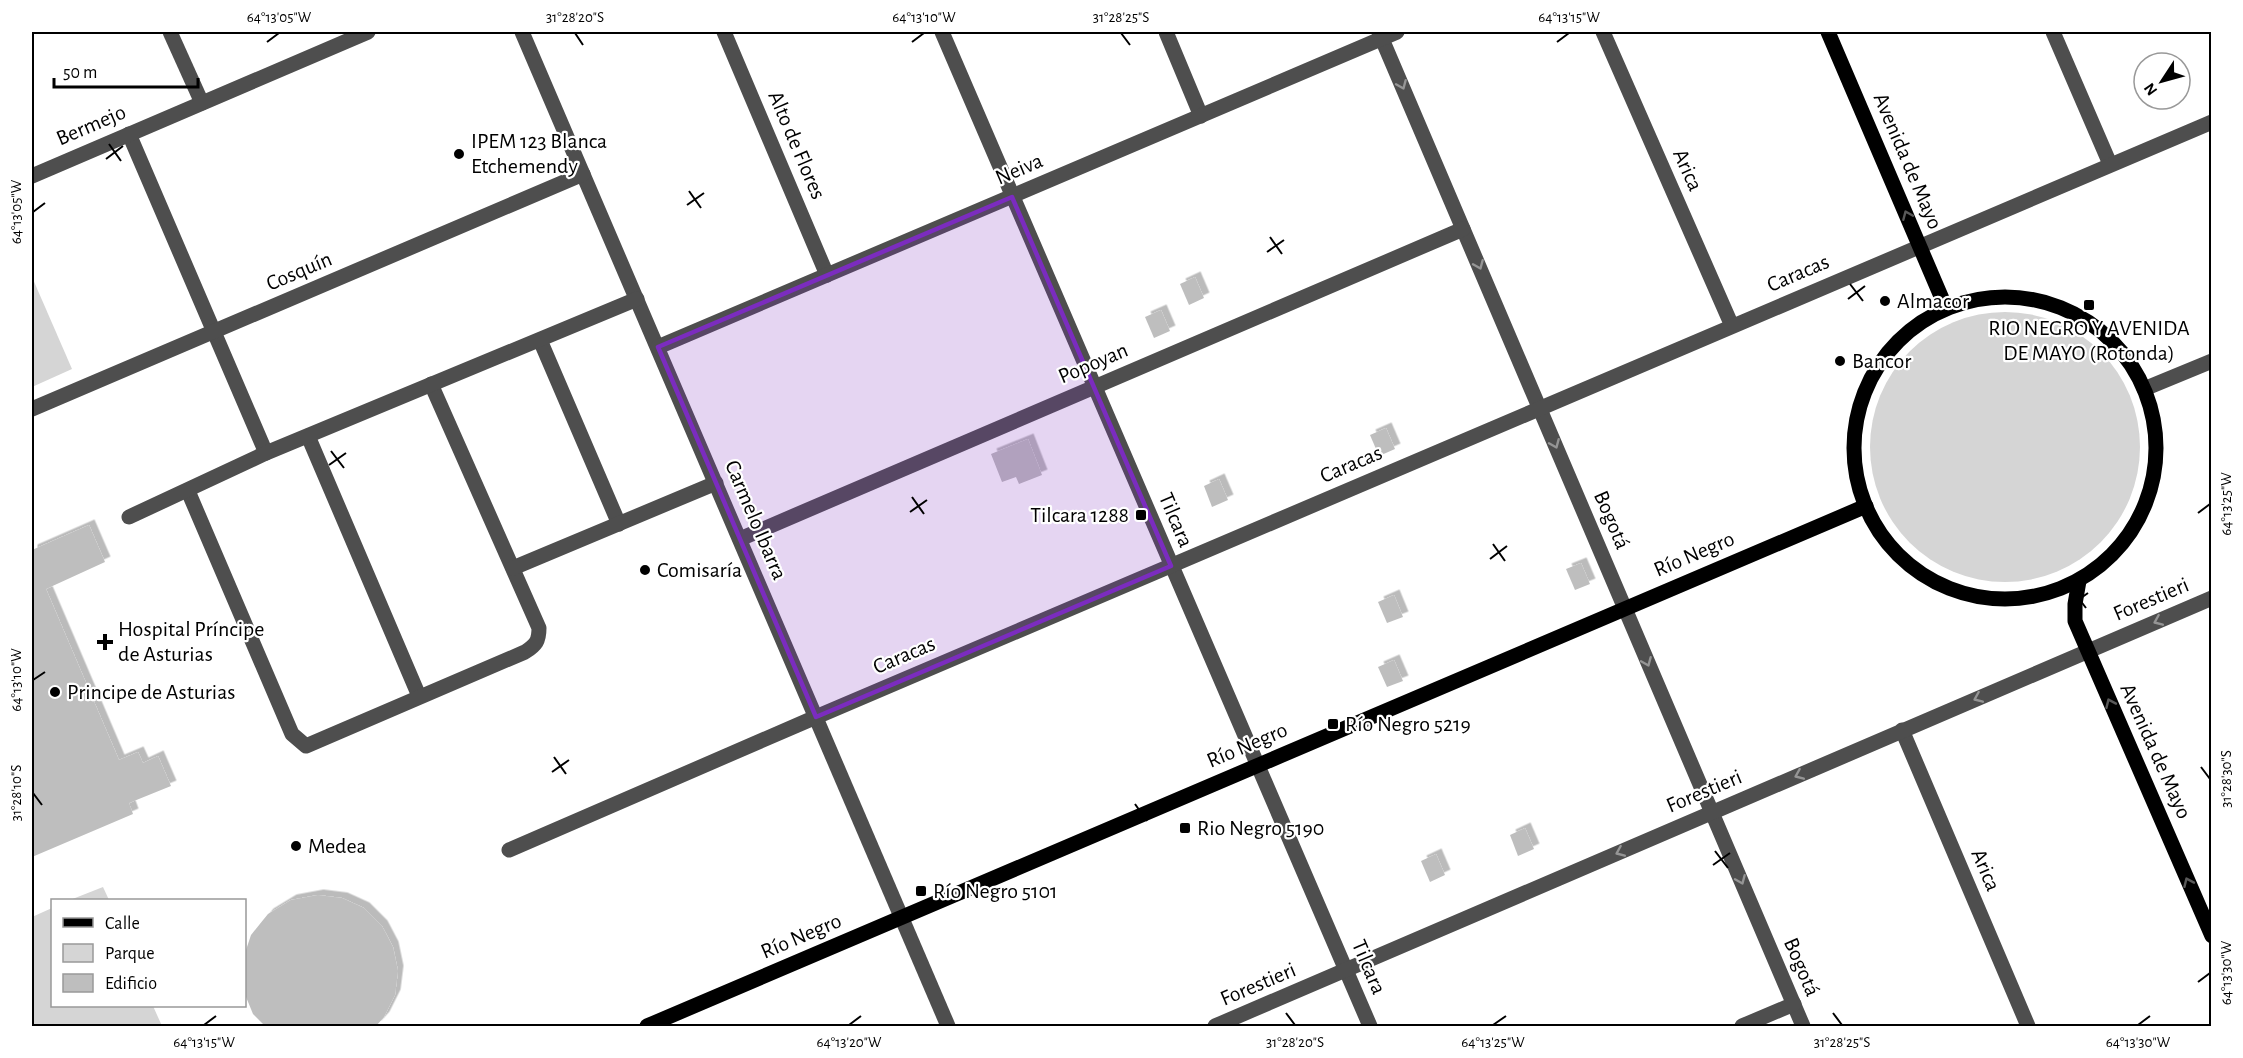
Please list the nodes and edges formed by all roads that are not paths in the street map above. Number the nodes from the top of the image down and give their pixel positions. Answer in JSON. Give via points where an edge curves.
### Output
{"nodes":[{"id":1,"x":170,"y":32,"type":"edge"},
{"id":2,"x":368,"y":32,"type":"edge"},
{"id":3,"x":522,"y":32,"type":"edge"},
{"id":4,"x":724,"y":32,"type":"edge"},
{"id":5,"x":942,"y":32,"type":"edge"},
{"id":6,"x":1166,"y":32,"type":"edge"},
{"id":7,"x":1397,"y":32,"type":"edge"},
{"id":8,"x":1603,"y":32,"type":"edge"},
{"id":9,"x":1828,"y":32,"type":"edge"},
{"id":10,"x":2053,"y":32,"type":"edge"},
{"id":11,"x":1381,"y":35,"type":"edge"},
{"id":12,"x":202,"y":103,"type":"junction"},
{"id":13,"x":1201,"y":116,"type":"junction"},
{"id":14,"x":2211,"y":122,"type":"edge"},
{"id":15,"x":129,"y":134,"type":"junction"},
{"id":16,"x":2110,"y":164,"type":"junction"},
{"id":17,"x":583,"y":174,"type":"junction"},
{"id":18,"x":32,"y":176,"type":"edge"},
{"id":19,"x":1012,"y":197,"type":"junction"},
{"id":20,"x":1463,"y":229,"type":"junction"},
{"id":21,"x":1920,"y":245,"type":"junction"},
{"id":22,"x":828,"y":275,"type":"junction"},
{"id":23,"x":637,"y":299,"type":"junction"},
{"id":24,"x":1946,"y":308,"type":"junction"},
{"id":25,"x":1732,"y":326,"type":"junction"},
{"id":26,"x":216,"y":330,"type":"junction"},
{"id":27,"x":540,"y":340,"type":"junction"},
{"id":28,"x":658,"y":347,"type":"junction"},
{"id":29,"x":2211,"y":360,"type":"edge"},
{"id":30,"x":431,"y":384,"type":"junction"},
{"id":31,"x":1094,"y":387,"type":"junction"},
{"id":32,"x":2144,"y":389,"type":"junction"},
{"id":33,"x":1539,"y":408,"type":"junction"},
{"id":34,"x":32,"y":409,"type":"edge"},
{"id":35,"x":308,"y":436,"type":"junction"},
{"id":36,"x":266,"y":453,"type":"junction"},
{"id":37,"x":716,"y":483,"type":"junction"},
{"id":38,"x":188,"y":491,"type":"junction"},
{"id":39,"x":1866,"y":506,"type":"junction"},
{"id":40,"x":129,"y":517,"type":"dead end"},
{"id":41,"x":619,"y":524,"type":"junction"},
{"id":42,"x":740,"y":539,"type":"junction"},
{"id":43,"x":1171,"y":566,"type":"junction"},
{"id":44,"x":513,"y":568,"type":"junction"},
{"id":45,"x":2079,"y":581,"type":"junction"},
{"id":46,"x":2211,"y":598,"type":"edge"},
{"id":47,"x":1624,"y":608,"type":"junction"},
{"id":48,"x":2088,"y":651,"type":"junction"},
{"id":49,"x":419,"y":696,"type":"junction"},
{"id":50,"x":816,"y":717,"type":"junction"},
{"id":51,"x":1902,"y":730,"type":"junction"},
{"id":52,"x":1257,"y":766,"type":"junction"},
{"id":53,"x":1712,"y":812,"type":"junction"},
{"id":54,"x":509,"y":850,"type":"dead end"},
{"id":55,"x":902,"y":918,"type":"junction"},
{"id":56,"x":2211,"y":936,"type":"edge"},
{"id":57,"x":1346,"y":970,"type":"junction"},
{"id":58,"x":1794,"y":1004,"type":"junction"},
{"id":59,"x":647,"y":1026,"type":"edge"},
{"id":60,"x":948,"y":1026,"type":"edge"},
{"id":61,"x":1215,"y":1026,"type":"edge"},
{"id":62,"x":1370,"y":1026,"type":"edge"},
{"id":63,"x":1742,"y":1026,"type":"edge"},
{"id":64,"x":1803,"y":1026,"type":"edge"},
{"id":65,"x":2028,"y":1026,"type":"edge"}],
"edges":[{"from":1,"to":12,"type":"street"},
{"from":2,"to":12,"type":"street","name":"Bermejo"},
{"from":3,"to":17,"type":"street","name":"Carmelo Ibarra"},
{"from":4,"to":22,"type":"street","name":"Alto de Flores"},
{"from":5,"to":19,"type":"street","name":"Tilcara"},
{"from":6,"to":13,"type":"street"},
{"from":7,"to":11,"type":"street","name":"Neiva"},
{"from":8,"to":25,"type":"street","name":"Arica"},
{"from":21,"to":9,"type":"main road","name":"Avenida de Mayo","one_way":true},
{"from":10,"to":16,"type":"street"},
{"from":11,"to":13,"type":"street","name":"Neiva"},
{"from":11,"to":20,"type":"street","name":"Bogotá","one_way":true},
{"from":12,"to":15,"type":"street","name":"Bermejo"},
{"from":13,"to":19,"type":"street","name":"Neiva"},
{"from":14,"to":16,"type":"street","name":"Caracas"},
{"from":15,"to":18,"type":"street","name":"Bermejo"},
{"from":15,"to":26,"type":"street"},
{"from":16,"to":21,"type":"street","name":"Caracas"},
{"from":17,"to":23,"type":"street","name":"Carmelo Ibarra"},
{"from":17,"to":26,"type":"street","name":"Cosquín"},
{"from":19,"to":22,"type":"street","name":"Neiva"},
{"from":19,"to":31,"type":"street","name":"Tilcara"},
{"from":20,"to":31,"type":"street","name":"Popoyan"},
{"from":20,"to":33,"type":"street","name":"Bogotá","one_way":true},
{"from":21,"to":24,"type":"main road","name":"Avenida de Mayo"},
{"from":21,"to":25,"type":"street","name":"Caracas"},
{"from":22,"to":28,"type":"street","name":"Neiva"},
{"from":23,"to":27,"type":"street"},
{"from":23,"to":28,"type":"street","name":"Carmelo Ibarra"},
{"from":24,"to":32,"type":"main road","via":[[1978,298],[2011,296],[2044,301],[2103,332],[2126,357]]},
{"from":24,"to":39,"type":"main road","via":[[1899,340],[1866,387],[1855,424],[1854,463]]},
{"from":25,"to":33,"type":"street","name":"Caracas"},
{"from":26,"to":34,"type":"street","name":"Cosquín"},
{"from":26,"to":36,"type":"street"},
{"from":27,"to":30,"type":"street"},
{"from":27,"to":41,"type":"street"},
{"from":28,"to":37,"type":"street","name":"Carmelo Ibarra"},
{"from":29,"to":32,"type":"street"},
{"from":30,"to":35,"type":"street"},
{"from":30,"to":44,"type":"street"},
{"from":31,"to":42,"type":"street","name":"Popoyan"},
{"from":31,"to":43,"type":"street","name":"Tilcara"},
{"from":32,"to":45,"type":"main road","via":[[2155,425],[2156,465],[2146,505],[2126,541]]},
{"from":33,"to":43,"type":"street","name":"Caracas"},
{"from":33,"to":47,"type":"street","name":"Bogotá","one_way":true},
{"from":35,"to":36,"type":"street"},
{"from":35,"to":49,"type":"street"},
{"from":36,"to":38,"type":"street"},
{"from":37,"to":41,"type":"street"},
{"from":37,"to":42,"type":"street","name":"Carmelo Ibarra"},
{"from":38,"to":40,"type":"street"},
{"from":38,"to":49,"type":"street","via":[[298,741],[306,746],[313,744]]},
{"from":39,"to":45,"type":"main road","via":[[1882,536],[1910,566],[1944,586],[1982,598],[2022,599]]},
{"from":39,"to":47,"type":"main road","name":"Río Negro"},
{"from":41,"to":44,"type":"street"},
{"from":42,"to":50,"type":"street","name":"Carmelo Ibarra"},
{"from":43,"to":50,"type":"street","name":"Caracas"},
{"from":43,"to":52,"type":"street","name":"Tilcara"},
{"from":44,"to":49,"type":"street","via":[[539,628],[535,645]]},
{"from":45,"to":48,"type":"main road","name":"Avenida de Mayo","via":[[2075,621]]},
{"from":46,"to":48,"type":"street","name":"Forestieri","one_way":true},
{"from":47,"to":52,"type":"main road","name":"Río Negro"},
{"from":47,"to":53,"type":"street","name":"Bogotá","one_way":true},
{"from":48,"to":51,"type":"street","name":"Forestieri","one_way":true},
{"from":56,"to":48,"type":"main road","name":"Avenida de Mayo","one_way":true},
{"from":50,"to":54,"type":"street","name":"Caracas"},
{"from":50,"to":55,"type":"street","name":"Carmelo Ibarra"},
{"from":51,"to":53,"type":"street","name":"Forestieri","one_way":true},
{"from":51,"to":65,"type":"street","name":"Arica"},
{"from":52,"to":55,"type":"main road","name":"Río Negro"},
{"from":52,"to":57,"type":"street","name":"Tilcara"},
{"from":53,"to":57,"type":"street","name":"Forestieri","one_way":true},
{"from":53,"to":58,"type":"street","name":"Bogotá","one_way":true},
{"from":55,"to":59,"type":"main road","name":"Río Negro"},
{"from":55,"to":60,"type":"street","name":"Carmelo Ibarra"},
{"from":57,"to":61,"type":"street","name":"Forestieri"},
{"from":57,"to":62,"type":"street","name":"Tilcara"},
{"from":58,"to":63,"type":"street"},
{"from":58,"to":64,"type":"street","name":"Bogotá"}]}
